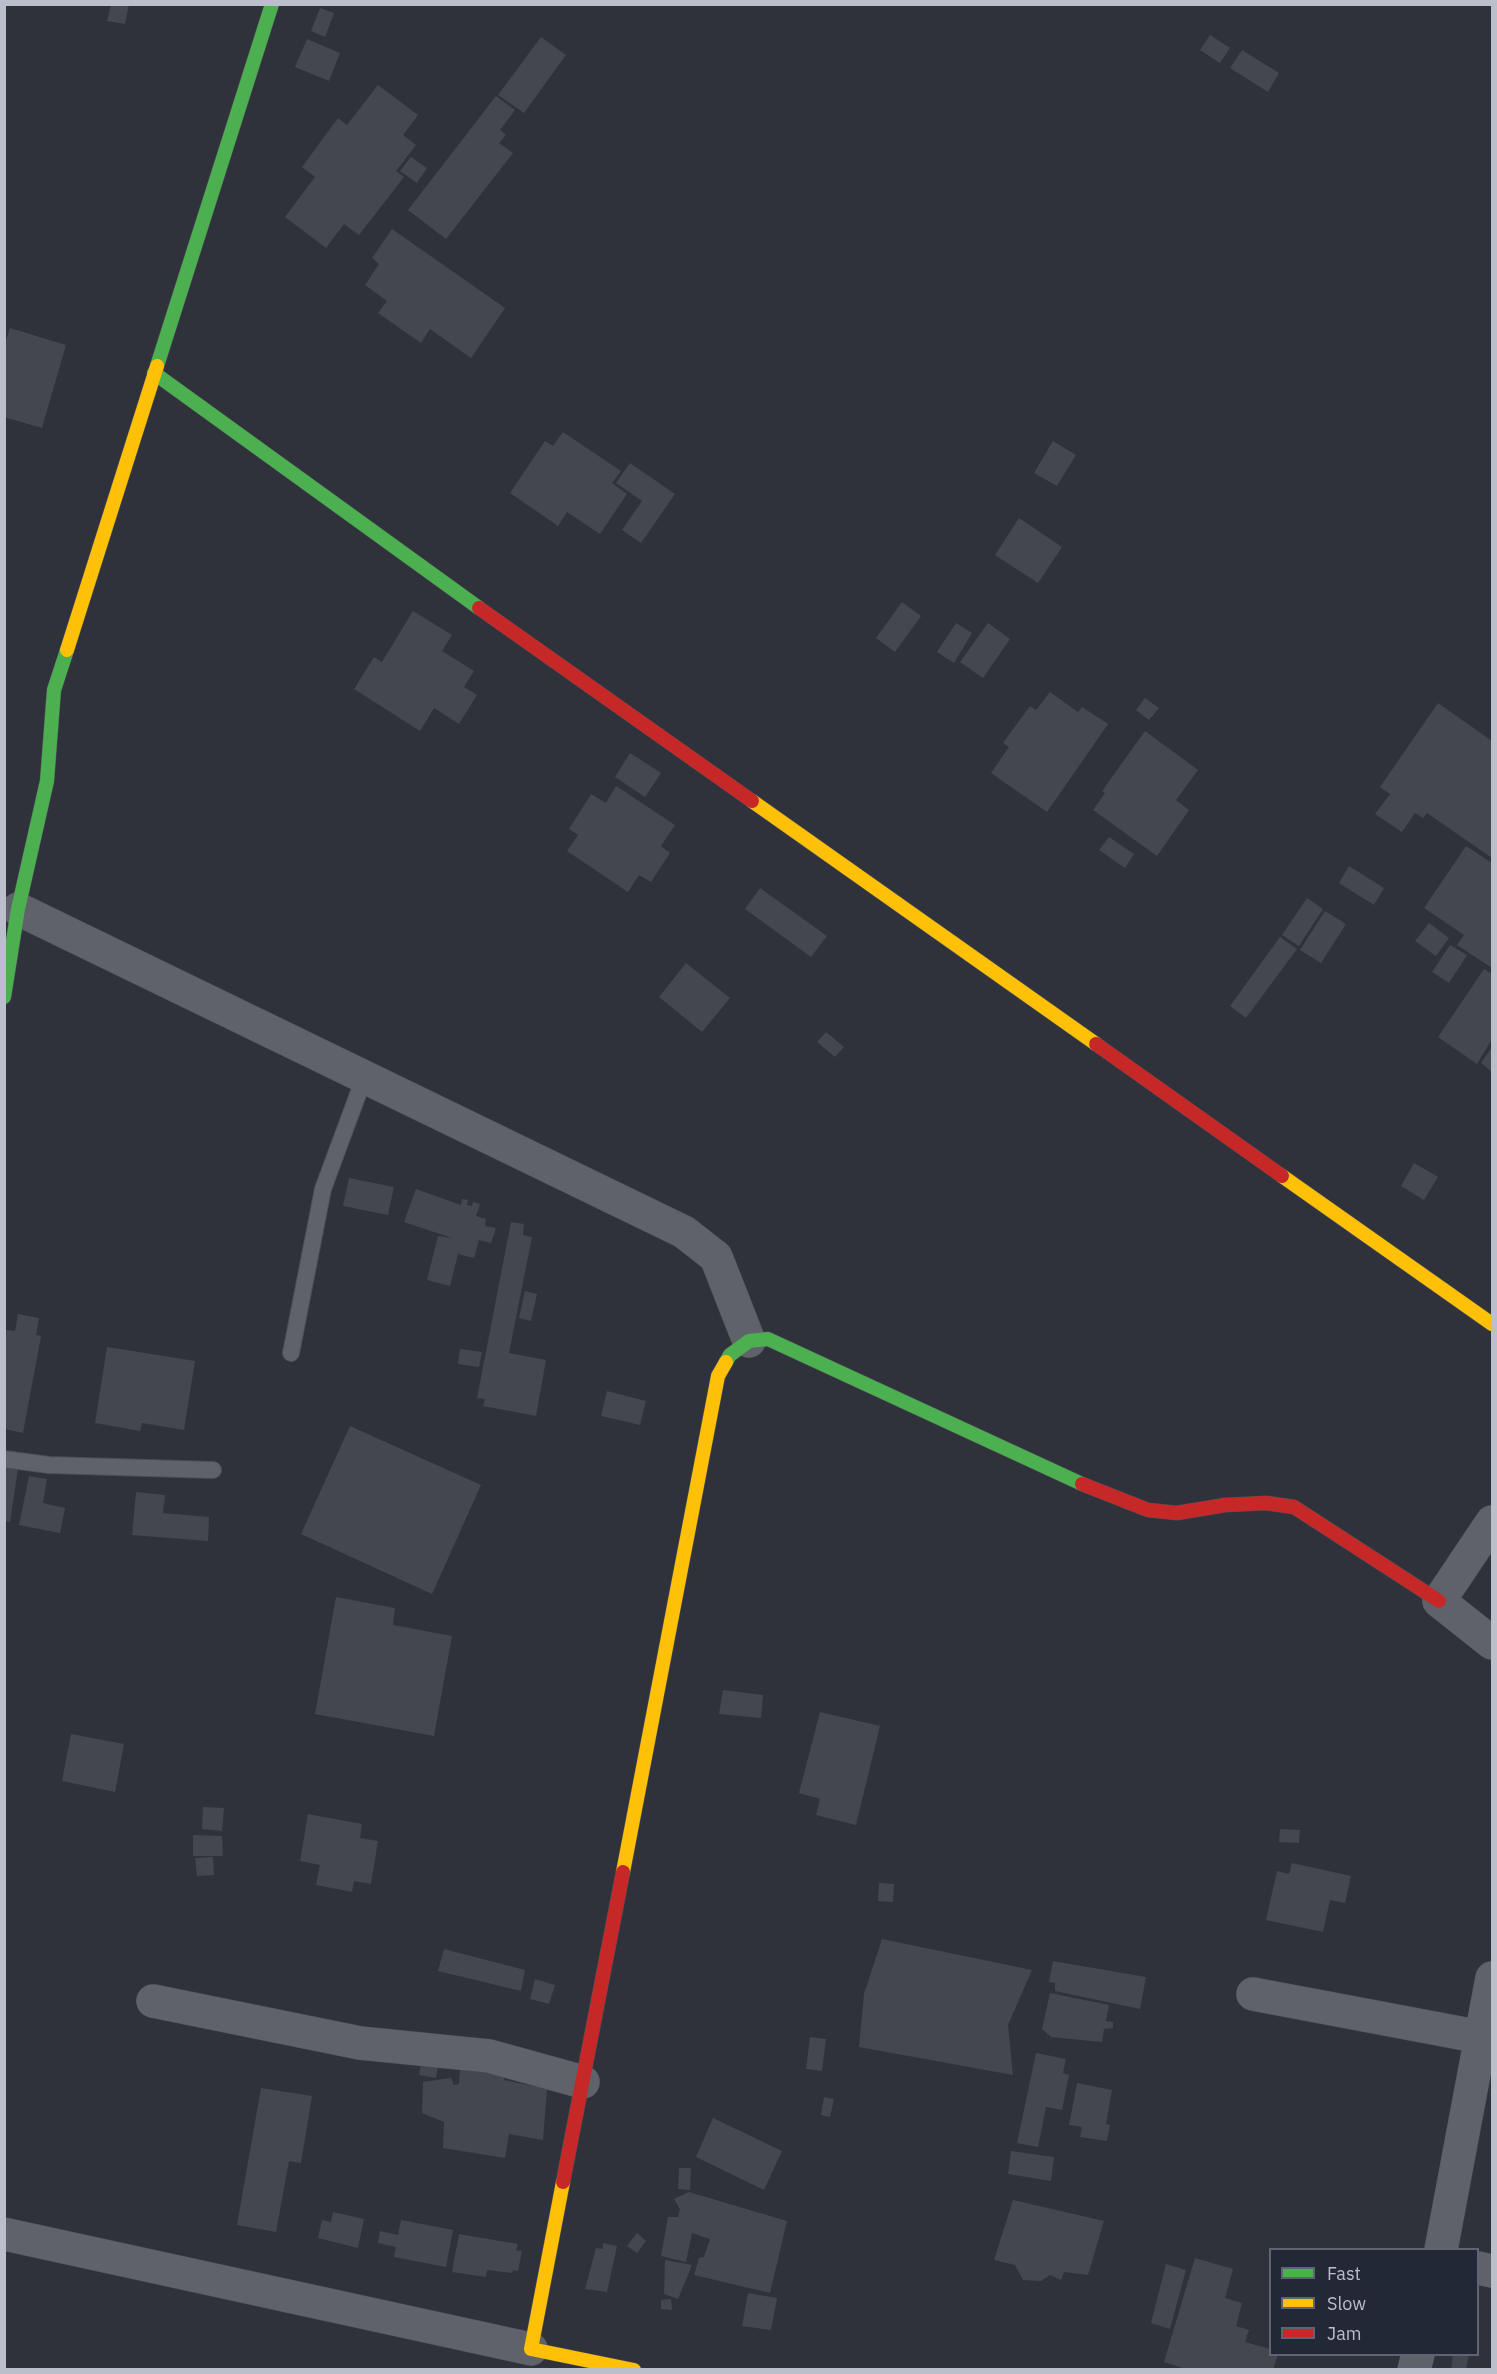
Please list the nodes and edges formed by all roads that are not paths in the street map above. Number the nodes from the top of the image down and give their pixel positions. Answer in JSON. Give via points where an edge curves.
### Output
{"nodes":[{"id":1,"x":272,"y":4,"type":"edge"},
{"id":2,"x":154,"y":373,"type":"junction"},
{"id":3,"x":18,"y":909,"type":"junction"},
{"id":4,"x":4,"y":998,"type":"edge"},
{"id":5,"x":364,"y":1078,"type":"junction"},
{"id":6,"x":1492,"y":1324,"type":"edge"},
{"id":7,"x":748,"y":1341,"type":"junction"},
{"id":8,"x":291,"y":1353,"type":"dead end"},
{"id":9,"x":4,"y":1459,"type":"edge"},
{"id":10,"x":213,"y":1470,"type":"dead end"},
{"id":11,"x":1492,"y":1522,"type":"edge"},
{"id":12,"x":1439,"y":1601,"type":"junction"},
{"id":13,"x":1492,"y":1643,"type":"edge"},
{"id":14,"x":1492,"y":1978,"type":"edge"},
{"id":15,"x":1253,"y":1994,"type":"dead end"},
{"id":16,"x":153,"y":2001,"type":"dead end"},
{"id":17,"x":1481,"y":2037,"type":"junction"},
{"id":18,"x":583,"y":2082,"type":"junction"},
{"id":19,"x":4,"y":2234,"type":"edge"},
{"id":20,"x":1441,"y":2248,"type":"edge"},
{"id":21,"x":531,"y":2349,"type":"junction"},
{"id":22,"x":634,"y":2370,"type":"edge"}],
"edges":[{"from":1,"to":2,"type":"street"},
{"from":2,"to":3,"type":"street","via":[[54,690],[47,781]]},
{"from":2,"to":6,"type":"street"},
{"from":3,"to":4,"type":"street"},
{"from":3,"to":5,"type":"street"},
{"from":5,"to":7,"type":"street","via":[[684,1232],[716,1257]]},
{"from":5,"to":8,"type":"lane","via":[[323,1189]]},
{"from":7,"to":12,"type":"street","via":[[768,1339],[1120,1501],[1148,1510],[1177,1513],[1266,1503],[1294,1508]]},
{"from":7,"to":18,"type":"street","via":[[730,1355],[718,1376]]},
{"from":9,"to":10,"type":"lane","via":[[49,1465]]},
{"from":11,"to":12,"type":"street"},
{"from":12,"to":13,"type":"street"},
{"from":14,"to":17,"type":"street"},
{"from":15,"to":17,"type":"street"},
{"from":16,"to":18,"type":"street","via":[[360,2043],[489,2056]]},
{"from":17,"to":20,"type":"street"},
{"from":18,"to":21,"type":"street"},
{"from":19,"to":21,"type":"street"},
{"from":21,"to":22,"type":"street"}]}
